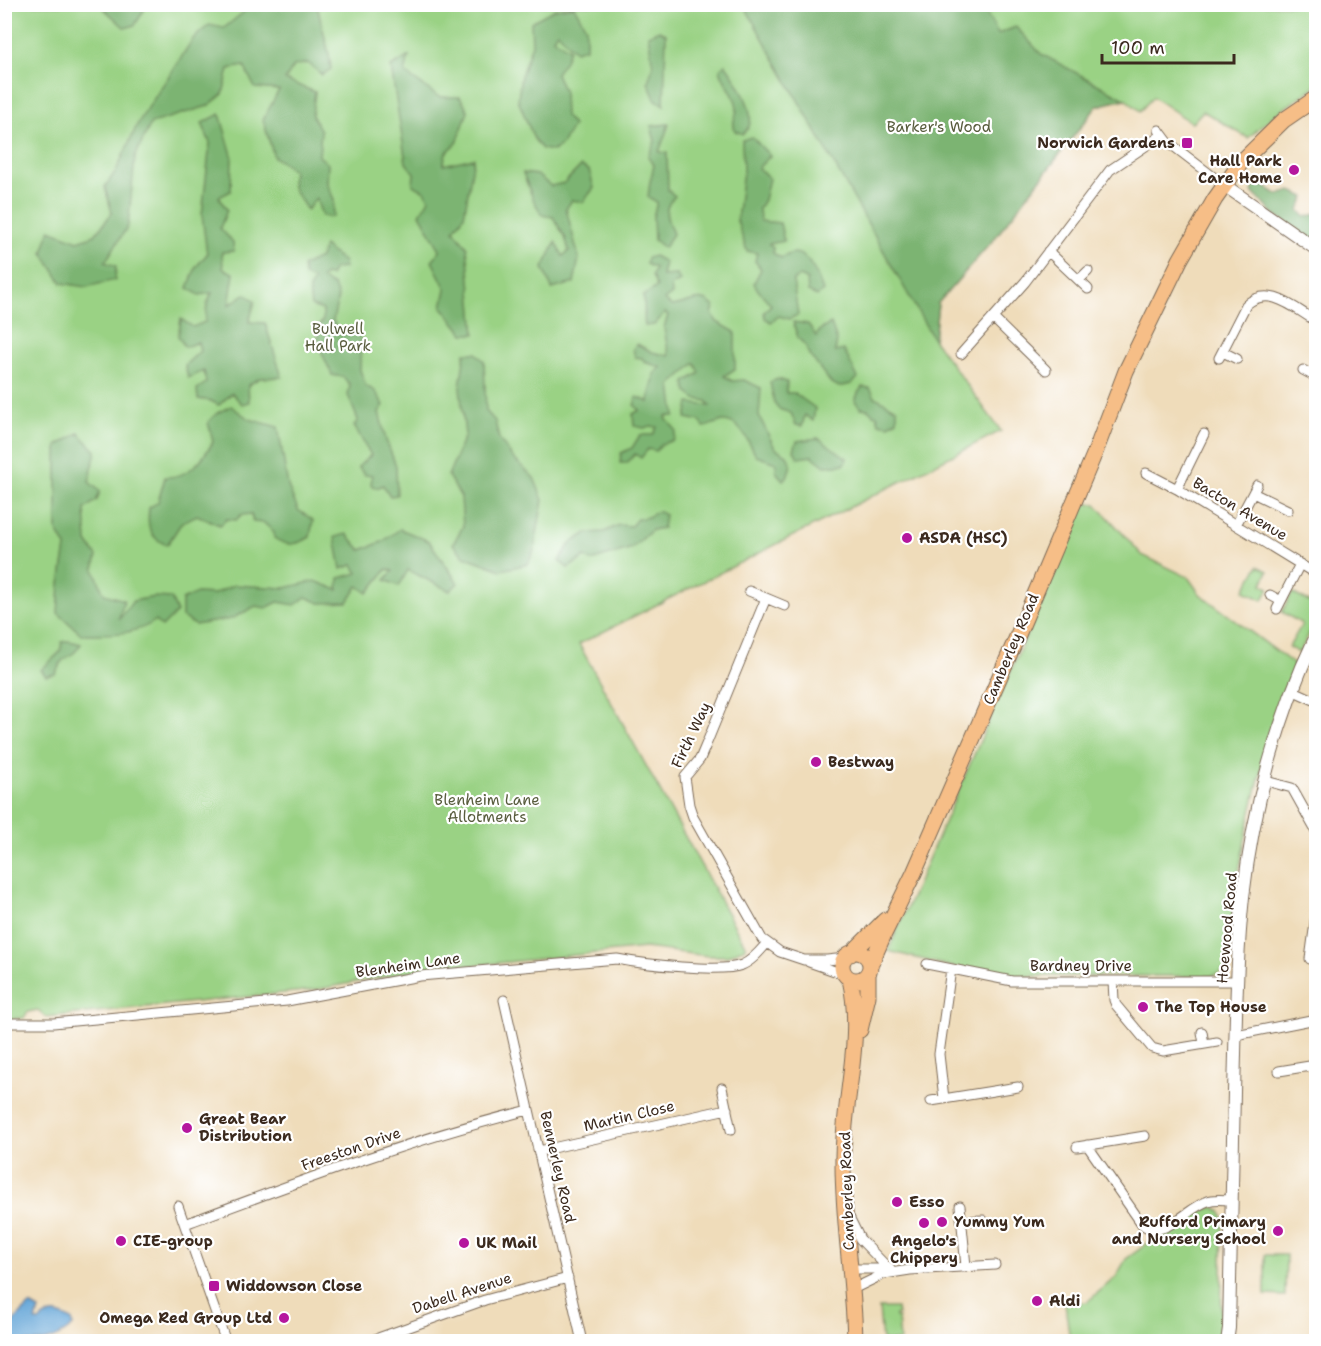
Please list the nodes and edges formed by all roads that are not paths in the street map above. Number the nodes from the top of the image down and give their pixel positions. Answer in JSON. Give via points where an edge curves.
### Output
{"nodes":[{"id":1,"x":1317,"y":98,"type":"edge"},
{"id":2,"x":1224,"y":185,"type":"junction"},
{"id":3,"x":1317,"y":249,"type":"edge"},
{"id":4,"x":1048,"y":251,"type":"junction"},
{"id":5,"x":1088,"y":271,"type":"dead end"},
{"id":6,"x":1079,"y":280,"type":"junction"},
{"id":7,"x":1088,"y":289,"type":"dead end"},
{"id":8,"x":993,"y":318,"type":"junction"},
{"id":9,"x":1317,"y":321,"type":"edge"},
{"id":10,"x":961,"y":337,"type":"dead end"},
{"id":11,"x":970,"y":345,"type":"junction"},
{"id":12,"x":961,"y":354,"type":"dead end"},
{"id":13,"x":1237,"y":359,"type":"dead end"},
{"id":14,"x":1046,"y":370,"type":"dead end"},
{"id":15,"x":1303,"y":370,"type":"dead end"},
{"id":16,"x":1317,"y":377,"type":"edge"},
{"id":17,"x":1199,"y":437,"type":"dead end"},
{"id":18,"x":1146,"y":473,"type":"dead end"},
{"id":19,"x":1177,"y":489,"type":"junction"},
{"id":20,"x":1282,"y":496,"type":"dead end"},
{"id":21,"x":1278,"y":505,"type":"junction"},
{"id":22,"x":1288,"y":510,"type":"dead end"},
{"id":23,"x":1236,"y":525,"type":"junction"},
{"id":24,"x":1300,"y":564,"type":"junction"},
{"id":25,"x":1317,"y":574,"type":"edge"},
{"id":26,"x":749,"y":591,"type":"dead end"},
{"id":27,"x":1270,"y":595,"type":"dead end"},
{"id":28,"x":766,"y":598,"type":"junction"},
{"id":29,"x":785,"y":606,"type":"dead end"},
{"id":30,"x":1317,"y":636,"type":"edge"},
{"id":31,"x":1294,"y":691,"type":"junction"},
{"id":32,"x":1317,"y":701,"type":"edge"},
{"id":33,"x":1266,"y":781,"type":"junction"},
{"id":34,"x":1317,"y":831,"type":"edge"},
{"id":35,"x":899,"y":902,"type":"junction"},
{"id":36,"x":1317,"y":915,"type":"edge"},
{"id":37,"x":767,"y":943,"type":"junction"},
{"id":38,"x":848,"y":956,"type":"junction"},
{"id":39,"x":1310,"y":959,"type":"dead end"},
{"id":40,"x":804,"y":960,"type":"junction"},
{"id":41,"x":927,"y":964,"type":"dead end"},
{"id":42,"x":951,"y":969,"type":"junction"},
{"id":43,"x":869,"y":970,"type":"junction"},
{"id":44,"x":848,"y":977,"type":"junction"},
{"id":45,"x":1113,"y":981,"type":"junction"},
{"id":46,"x":1237,"y":981,"type":"junction"},
{"id":47,"x":504,"y":1000,"type":"dead end"},
{"id":48,"x":1317,"y":1019,"type":"edge"},
{"id":49,"x":4,"y":1023,"type":"edge"},
{"id":50,"x":1202,"y":1032,"type":"dead end"},
{"id":51,"x":1236,"y":1035,"type":"junction"},
{"id":52,"x":856,"y":1041,"type":"junction"},
{"id":53,"x":1217,"y":1042,"type":"dead end"},
{"id":54,"x":1203,"y":1044,"type":"junction"},
{"id":55,"x":1317,"y":1065,"type":"edge"},
{"id":56,"x":1279,"y":1071,"type":"dead end"},
{"id":57,"x":1018,"y":1087,"type":"dead end"},
{"id":58,"x":722,"y":1088,"type":"dead end"},
{"id":59,"x":944,"y":1099,"type":"junction"},
{"id":60,"x":931,"y":1101,"type":"dead end"},
{"id":61,"x":727,"y":1109,"type":"junction"},
{"id":62,"x":529,"y":1110,"type":"junction"},
{"id":63,"x":731,"y":1130,"type":"dead end"},
{"id":64,"x":1145,"y":1136,"type":"dead end"},
{"id":65,"x":539,"y":1151,"type":"junction"},
{"id":66,"x":1232,"y":1200,"type":"junction"},
{"id":67,"x":178,"y":1206,"type":"dead end"},
{"id":68,"x":960,"y":1206,"type":"dead end"},
{"id":69,"x":845,"y":1210,"type":"junction"},
{"id":70,"x":983,"y":1220,"type":"dead end"},
{"id":71,"x":962,"y":1221,"type":"junction"},
{"id":72,"x":184,"y":1224,"type":"junction"},
{"id":73,"x":995,"y":1265,"type":"dead end"},
{"id":74,"x":966,"y":1266,"type":"junction"},
{"id":75,"x":851,"y":1269,"type":"junction"},
{"id":76,"x":889,"y":1269,"type":"junction"},
{"id":77,"x":910,"y":1270,"type":"junction"},
{"id":78,"x":568,"y":1278,"type":"junction"},
{"id":79,"x":853,"y":1289,"type":"junction"},
{"id":80,"x":226,"y":1341,"type":"edge"},
{"id":81,"x":368,"y":1341,"type":"edge"},
{"id":82,"x":582,"y":1341,"type":"edge"},
{"id":83,"x":855,"y":1341,"type":"edge"},
{"id":84,"x":1227,"y":1341,"type":"edge"}],
"edges":[{"from":1,"to":2,"type":"main road","name":"Camberley Road","via":[[1260,142]]},
{"from":2,"to":3,"type":"street"},
{"from":2,"to":4,"type":"street","via":[[1168,142],[1161,132],[1110,171]]},
{"from":2,"to":35,"type":"main road","name":"Camberley Road","via":[[1189,244],[1126,371],[1017,637]]},
{"from":4,"to":6,"type":"street"},
{"from":4,"to":8,"type":"street"},
{"from":5,"to":6,"type":"street"},
{"from":6,"to":7,"type":"street"},
{"from":8,"to":11,"type":"street"},
{"from":8,"to":14,"type":"street","via":[[1031,363]]},
{"from":9,"to":13,"type":"street","via":[[1276,297],[1253,298],[1221,355]]},
{"from":10,"to":11,"type":"street"},
{"from":11,"to":12,"type":"street"},
{"from":15,"to":16,"type":"street"},
{"from":17,"to":19,"type":"street"},
{"from":18,"to":19,"type":"street","name":"Bacton Avenue"},
{"from":19,"to":23,"type":"street","name":"Bacton Avenue"},
{"from":20,"to":21,"type":"street"},
{"from":21,"to":22,"type":"street"},
{"from":21,"to":23,"type":"street","via":[[1255,489]]},
{"from":23,"to":24,"type":"street","name":"Bacton Avenue"},
{"from":24,"to":25,"type":"street","name":"Bacton Avenue"},
{"from":24,"to":27,"type":"street","via":[[1279,605]]},
{"from":26,"to":28,"type":"street"},
{"from":28,"to":29,"type":"street"},
{"from":28,"to":37,"type":"street","name":"Firth Way","via":[[700,759],[686,777],[693,817],[758,934]]},
{"from":30,"to":31,"type":"street","name":"Hoewood Road"},
{"from":31,"to":32,"type":"street"},
{"from":31,"to":33,"type":"street","name":"Hoewood Road"},
{"from":33,"to":34,"type":"street","via":[[1292,788]]},
{"from":33,"to":46,"type":"street","name":"Hoewood Road","via":[[1244,896]]},
{"from":35,"to":38,"type":"main road","name":"Camberley Road","via":[[874,933]]},
{"from":35,"to":43,"type":"main road","name":"Camberley Road"},
{"from":36,"to":39,"type":"street"},
{"from":37,"to":40,"type":"street"},
{"from":37,"to":49,"type":"street","name":"Blenheim Lane","via":[[746,963],[734,966],[617,959],[420,976],[287,1001],[53,1023]]},
{"from":38,"to":40,"type":"street"},
{"from":38,"to":43,"type":"main road","via":[[866,956]]},
{"from":38,"to":44,"type":"main road","via":[[843,968]]},
{"from":40,"to":44,"type":"street"},
{"from":41,"to":42,"type":"street","name":"Bardney Drive"},
{"from":42,"to":45,"type":"street","name":"Bardney Drive","via":[[1012,981]]},
{"from":42,"to":59,"type":"street","via":[[939,1054]]},
{"from":43,"to":44,"type":"main road","via":[[860,980]]},
{"from":43,"to":52,"type":"main road","name":"Camberley Road","via":[[868,996]]},
{"from":44,"to":52,"type":"main road","name":"Camberley Road","via":[[855,1003]]},
{"from":45,"to":46,"type":"street","name":"Bardney Drive"},
{"from":45,"to":54,"type":"street","via":[[1116,1005],[1152,1048],[1163,1051]]},
{"from":46,"to":51,"type":"street","name":"Hoewood Road"},
{"from":47,"to":62,"type":"street","name":"Bennerley Road"},
{"from":48,"to":51,"type":"street"},
{"from":50,"to":54,"type":"street"},
{"from":51,"to":66,"type":"street","name":"Hoewood Road"},
{"from":52,"to":69,"type":"main road","name":"Camberley Road","via":[[844,1127]]},
{"from":53,"to":54,"type":"street"},
{"from":55,"to":56,"type":"street","via":[[1289,1064]]},
{"from":57,"to":59,"type":"street"},
{"from":58,"to":61,"type":"street"},
{"from":59,"to":60,"type":"street"},
{"from":61,"to":63,"type":"street"},
{"from":61,"to":65,"type":"street","name":"Martin Close"},
{"from":62,"to":65,"type":"street","name":"Bennerley Road"},
{"from":62,"to":72,"type":"street","name":"Freeston Drive","via":[[400,1147]]},
{"from":64,"to":66,"type":"street","via":[[1082,1146],[1142,1224],[1152,1230],[1161,1229],[1206,1201]]},
{"from":65,"to":78,"type":"street","name":"Bennerley Road"},
{"from":66,"to":84,"type":"street","name":"Hoewood Road"},
{"from":67,"to":72,"type":"street"},
{"from":68,"to":71,"type":"street"},
{"from":69,"to":75,"type":"main road","name":"Camberley Road"},
{"from":69,"to":76,"type":"street","via":[[860,1239]]},
{"from":70,"to":71,"type":"street"},
{"from":71,"to":74,"type":"street"},
{"from":72,"to":80,"type":"street"},
{"from":73,"to":74,"type":"street"},
{"from":74,"to":77,"type":"street"},
{"from":75,"to":76,"type":"street"},
{"from":75,"to":79,"type":"main road","name":"Camberley Road"},
{"from":76,"to":77,"type":"street"},
{"from":77,"to":79,"type":"street","via":[[884,1274]]},
{"from":78,"to":81,"type":"street","name":"Dabell Avenue","via":[[485,1300]]},
{"from":78,"to":82,"type":"street","name":"Bennerley Road"},
{"from":79,"to":83,"type":"main road","name":"Camberley Road"}]}
